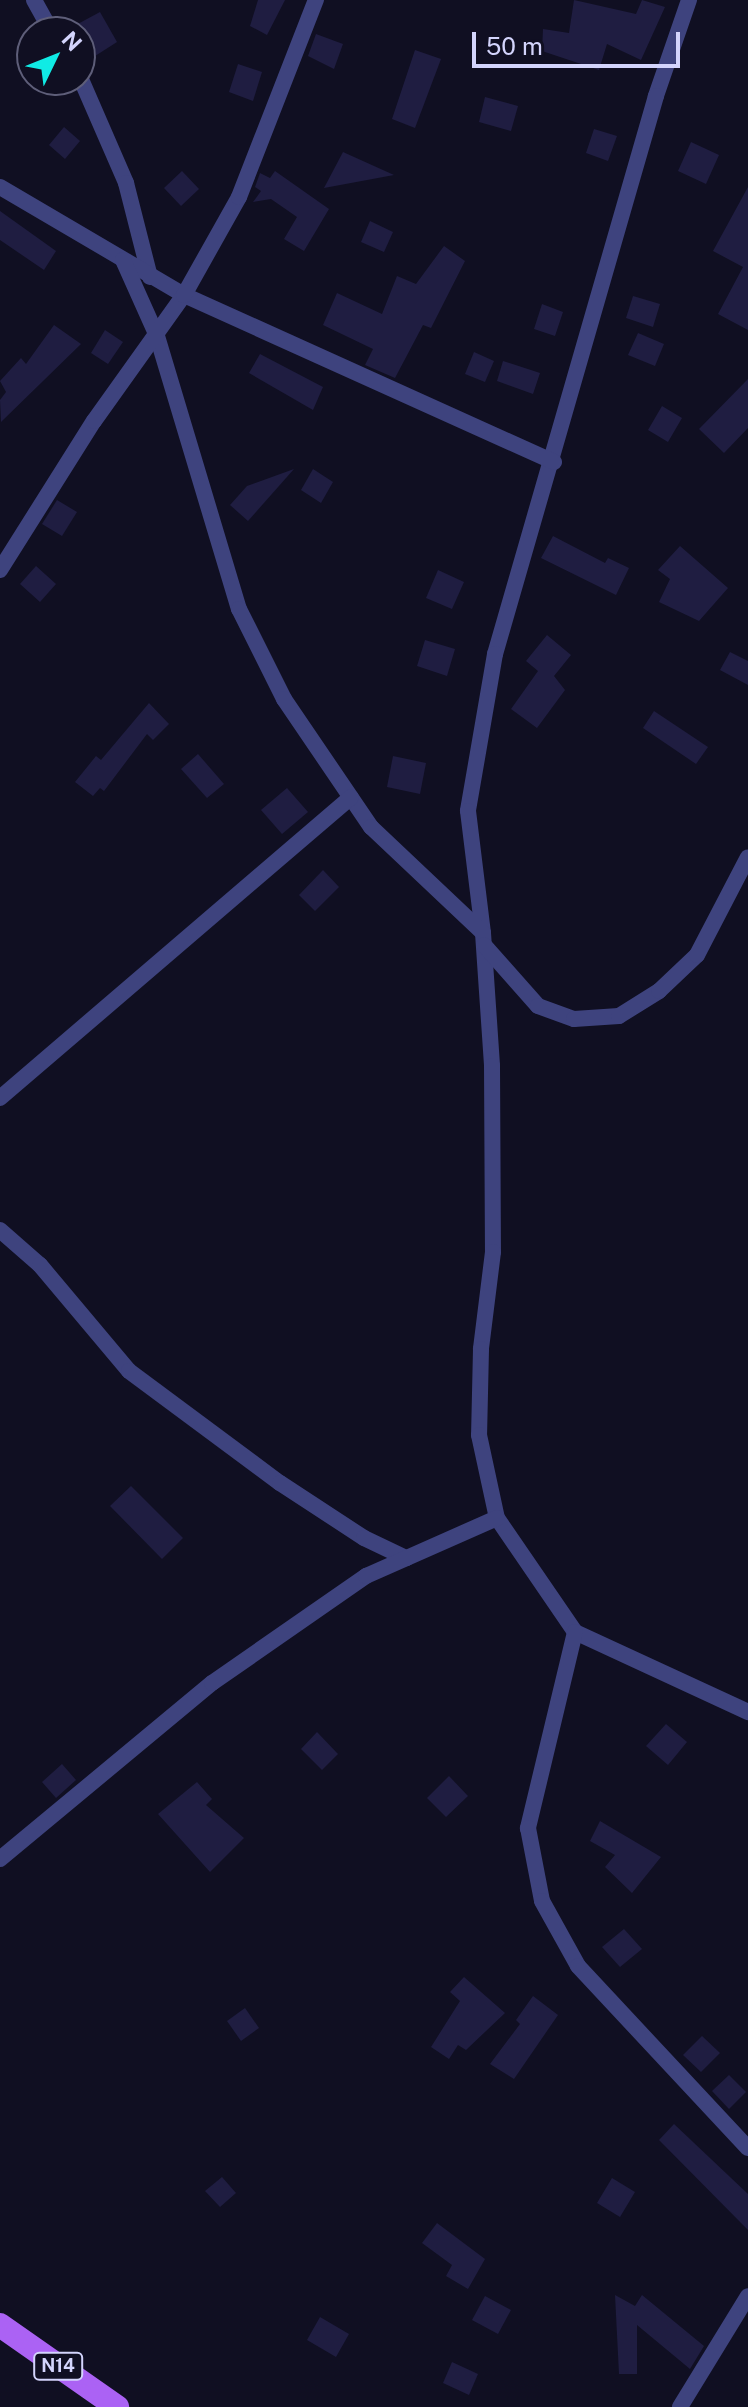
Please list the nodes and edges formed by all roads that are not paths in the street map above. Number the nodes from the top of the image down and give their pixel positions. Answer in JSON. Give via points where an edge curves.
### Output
{"nodes":[{"id":1,"x":316,"y":0,"type":"edge"},
{"id":2,"x":689,"y":0,"type":"edge"},
{"id":3,"x":88,"y":96,"type":"edge"},
{"id":4,"x":0,"y":187,"type":"edge"},
{"id":5,"x":123,"y":260,"type":"junction"},
{"id":6,"x":150,"y":277,"type":"junction"},
{"id":7,"x":184,"y":295,"type":"junction"},
{"id":8,"x":157,"y":336,"type":"junction"},
{"id":9,"x":554,"y":462,"type":"junction"},
{"id":10,"x":0,"y":570,"type":"edge"},
{"id":11,"x":351,"y":797,"type":"junction"},
{"id":12,"x":748,"y":857,"type":"edge"},
{"id":13,"x":484,"y":939,"type":"junction"},
{"id":14,"x":0,"y":1098,"type":"edge"},
{"id":15,"x":0,"y":1230,"type":"edge"},
{"id":16,"x":497,"y":1518,"type":"junction"},
{"id":17,"x":406,"y":1558,"type":"junction"},
{"id":18,"x":575,"y":1632,"type":"junction"},
{"id":19,"x":748,"y":1712,"type":"edge"},
{"id":20,"x":0,"y":1859,"type":"edge"},
{"id":21,"x":748,"y":2148,"type":"edge"},
{"id":22,"x":748,"y":2296,"type":"edge"},
{"id":23,"x":0,"y":2325,"type":"edge"},
{"id":24,"x":117,"y":2407,"type":"edge"},
{"id":25,"x":680,"y":2407,"type":"edge"}],
"edges":[{"from":1,"to":7,"type":"street","via":[[239,197]]},
{"from":2,"to":9,"type":"street","via":[[656,96]]},
{"from":3,"to":6,"type":"street","via":[[126,183]]},
{"from":4,"to":5,"type":"street"},
{"from":5,"to":6,"type":"street"},
{"from":5,"to":8,"type":"street"},
{"from":6,"to":7,"type":"street"},
{"from":7,"to":8,"type":"street"},
{"from":7,"to":9,"type":"street"},
{"from":8,"to":10,"type":"street","via":[[94,421]]},
{"from":8,"to":11,"type":"street","via":[[239,609],[284,699]]},
{"from":9,"to":13,"type":"street","via":[[495,654],[468,811]]},
{"from":11,"to":13,"type":"street","via":[[371,827]]},
{"from":11,"to":14,"type":"street"},
{"from":12,"to":13,"type":"street","via":[[697,955],[659,991],[619,1016],[574,1019],[538,1006]]},
{"from":13,"to":16,"type":"street","via":[[492,1066],[493,1252],[481,1349],[479,1435]]},
{"from":15,"to":17,"type":"street","via":[[50,1275],[129,1371],[280,1483],[364,1538]]},
{"from":16,"to":17,"type":"street"},
{"from":16,"to":18,"type":"street"},
{"from":17,"to":20,"type":"street","via":[[366,1576],[212,1683]]},
{"from":18,"to":19,"type":"street"},
{"from":18,"to":21,"type":"street","via":[[528,1828],[542,1901],[578,1966]]},
{"from":22,"to":25,"type":"street"},
{"from":23,"to":24,"type":"main road","number":"N14"}]}
